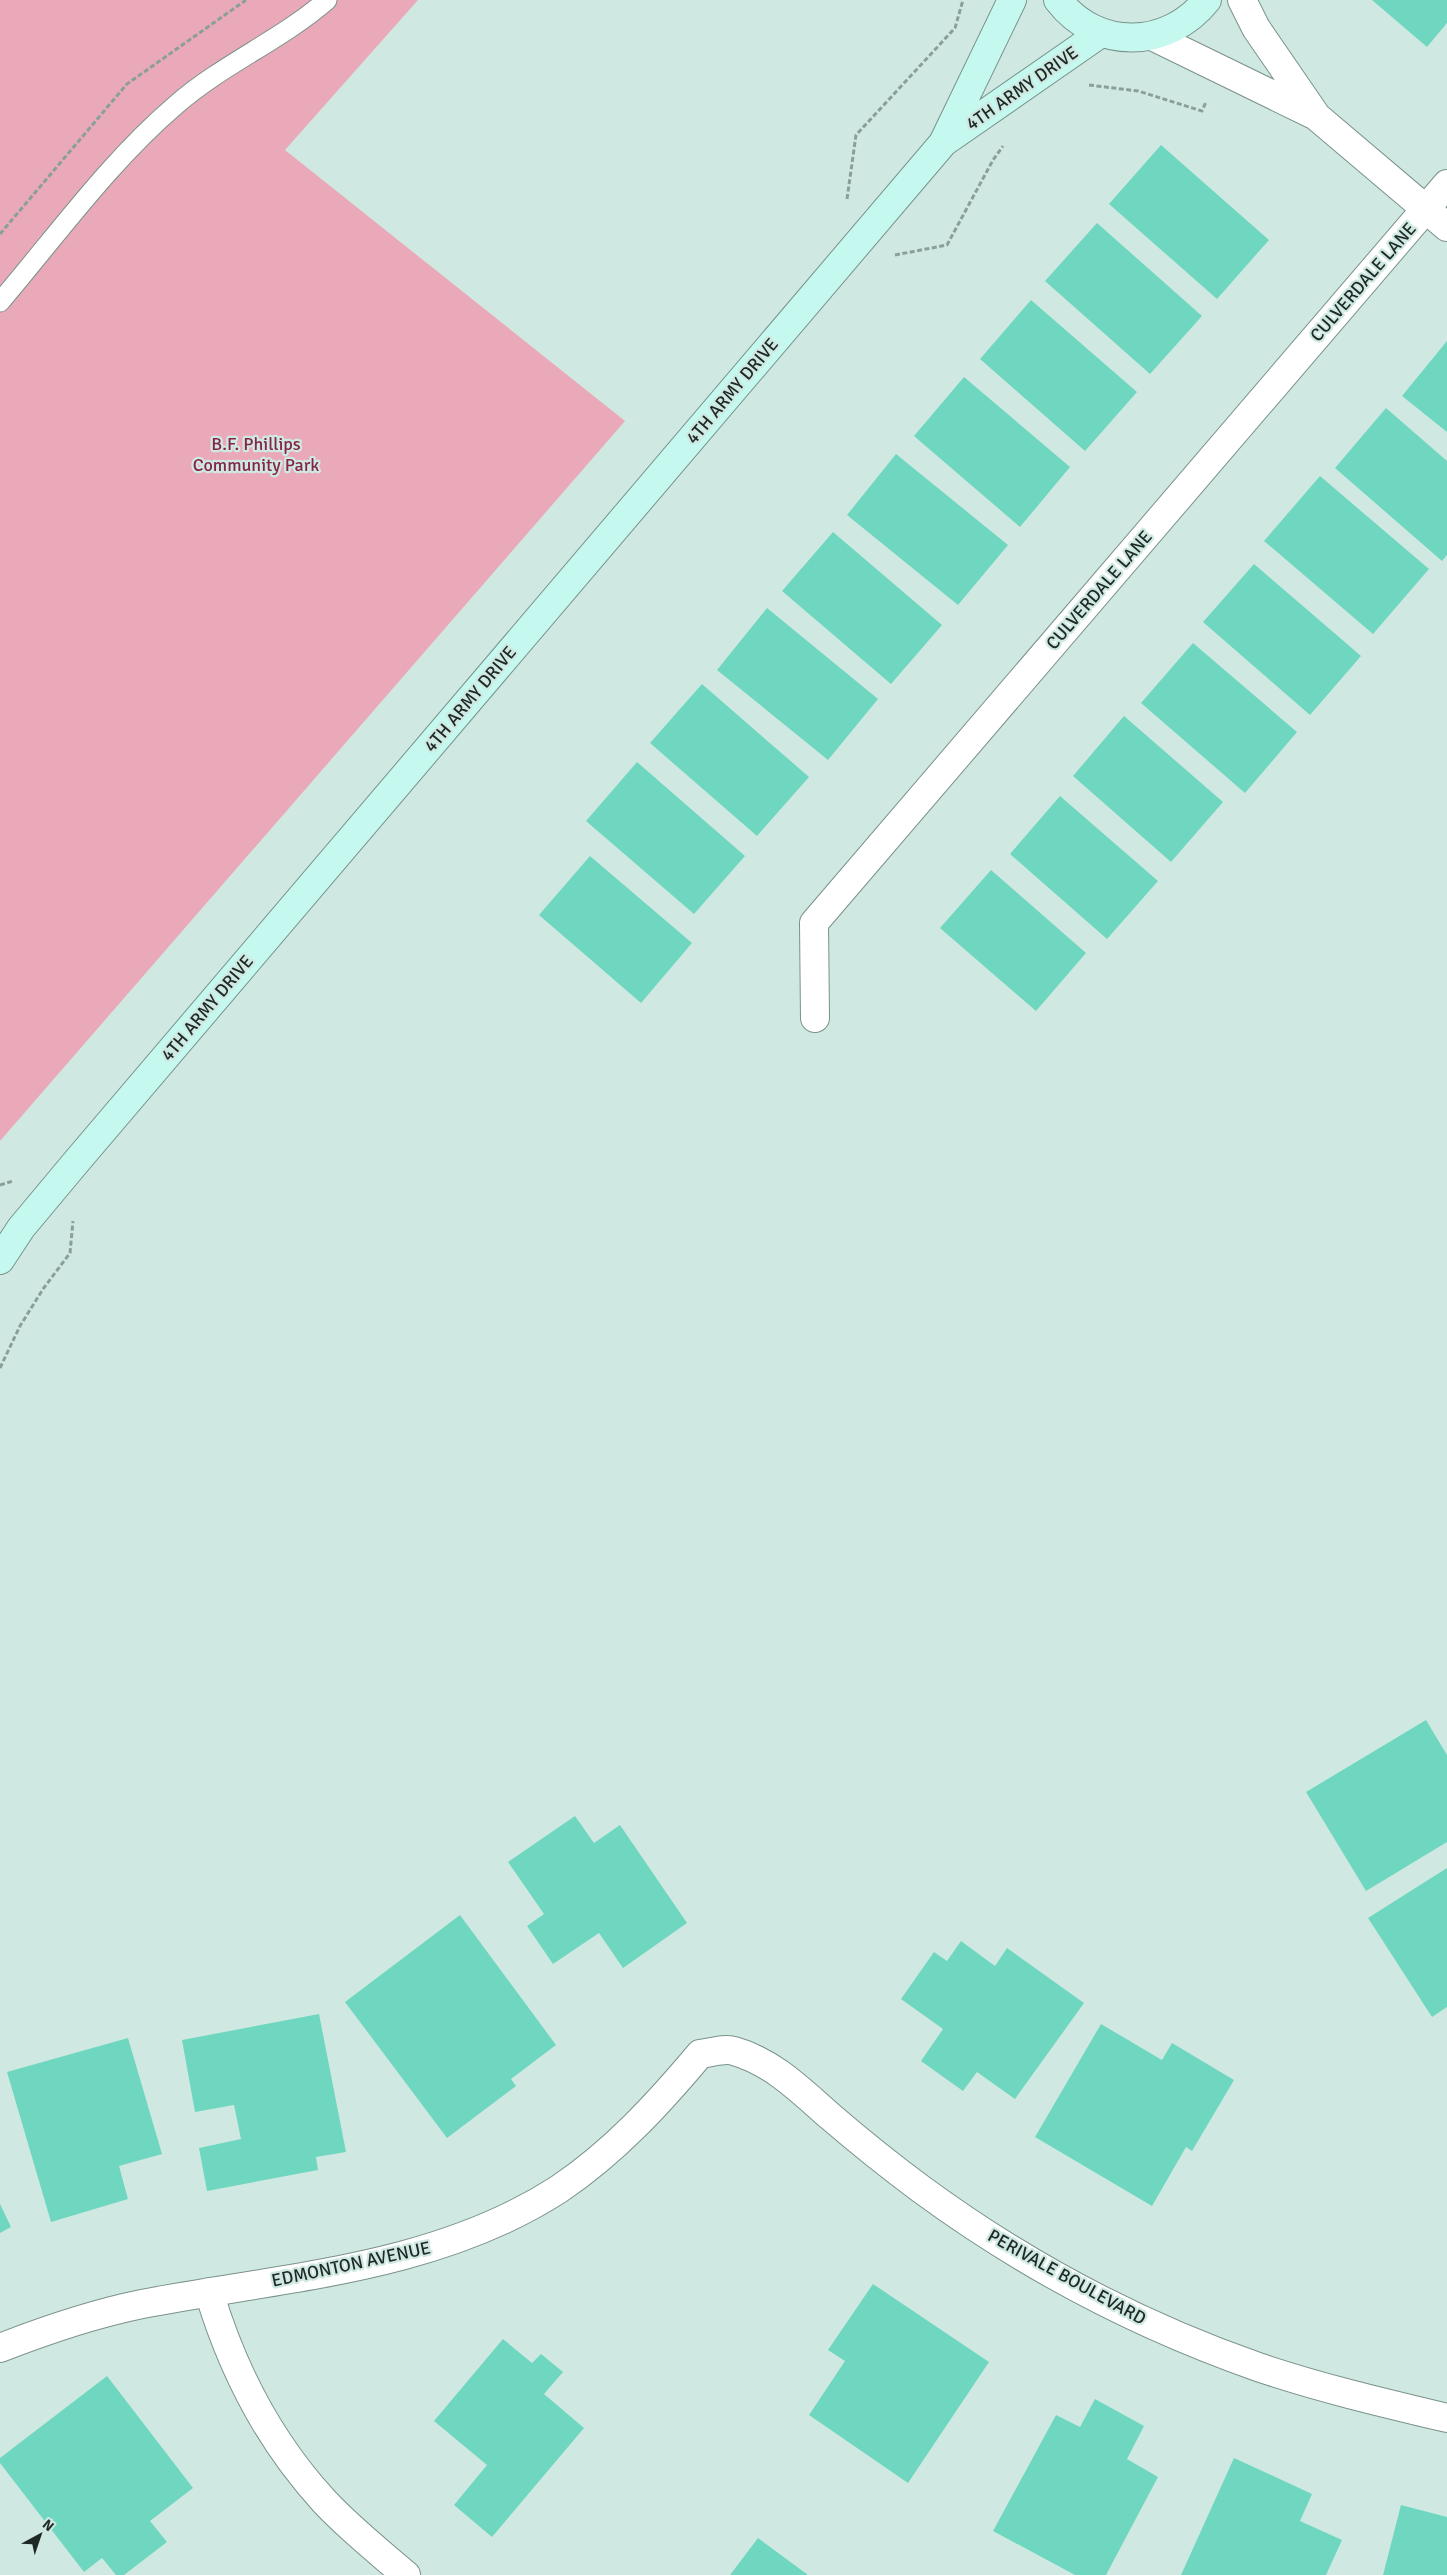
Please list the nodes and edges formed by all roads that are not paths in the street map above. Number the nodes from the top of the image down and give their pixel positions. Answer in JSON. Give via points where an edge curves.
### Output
{"nodes":[{"id":1,"x":327,"y":0,"type":"edge"},
{"id":2,"x":1012,"y":0,"type":"edge"},
{"id":3,"x":1058,"y":0,"type":"edge"},
{"id":4,"x":1207,"y":0,"type":"edge"},
{"id":5,"x":1242,"y":0,"type":"edge"},
{"id":6,"x":1101,"y":33,"type":"junction"},
{"id":7,"x":1152,"y":36,"type":"junction"},
{"id":8,"x":1316,"y":116,"type":"junction"},
{"id":9,"x":943,"y":143,"type":"junction"},
{"id":10,"x":1447,"y":184,"type":"edge"},
{"id":11,"x":1426,"y":209,"type":"junction"},
{"id":12,"x":1447,"y":227,"type":"edge"},
{"id":13,"x":0,"y":302,"type":"edge"},
{"id":14,"x":815,"y":1018,"type":"dead end"},
{"id":15,"x":0,"y":1260,"type":"edge"},
{"id":16,"x":732,"y":2050,"type":"joint"},
{"id":17,"x":209,"y":2292,"type":"junction"},
{"id":18,"x":0,"y":2348,"type":"edge"},
{"id":19,"x":1447,"y":2418,"type":"edge"},
{"id":20,"x":406,"y":2575,"type":"edge"}],
"edges":[{"from":1,"to":13,"type":"lane","via":[[192,92],[154,124],[119,160]]},
{"from":2,"to":9,"type":"street","name":"4TH ARMY DRIVE"},
{"from":3,"to":6,"type":"street","via":[[1069,15]]},
{"from":4,"to":7,"type":"street","via":[[1177,27]]},
{"from":5,"to":8,"type":"street","via":[[1256,28]]},
{"from":6,"to":7,"type":"street","via":[[1127,38]]},
{"from":6,"to":9,"type":"street","name":"4TH ARMY DRIVE"},
{"from":7,"to":8,"type":"street"},
{"from":8,"to":11,"type":"street"},
{"from":9,"to":15,"type":"street","name":"4TH ARMY DRIVE","via":[[77,1161],[21,1228]]},
{"from":10,"to":11,"type":"street","name":"CULVERDALE LANE"},
{"from":11,"to":12,"type":"street"},
{"from":11,"to":14,"type":"street","name":"CULVERDALE LANE","via":[[814,923]]},
{"from":16,"to":17,"type":"street","name":"EDMONTON AVENUE","via":[[700,2054],[650,2112],[612,2149],[558,2189],[488,2227],[438,2246],[386,2260]]},
{"from":16,"to":19,"type":"street","name":"PERIVALE BOULEVARD","via":[[772,2067],[879,2157],[954,2213],[1044,2269],[1100,2299],[1177,2335],[1257,2366],[1338,2392]]},
{"from":17,"to":18,"type":"street","name":"EDMONTON AVENUE","via":[[77,2320]]},
{"from":17,"to":20,"type":"street","via":[[236,2367],[266,2426],[341,2519]]}]}
